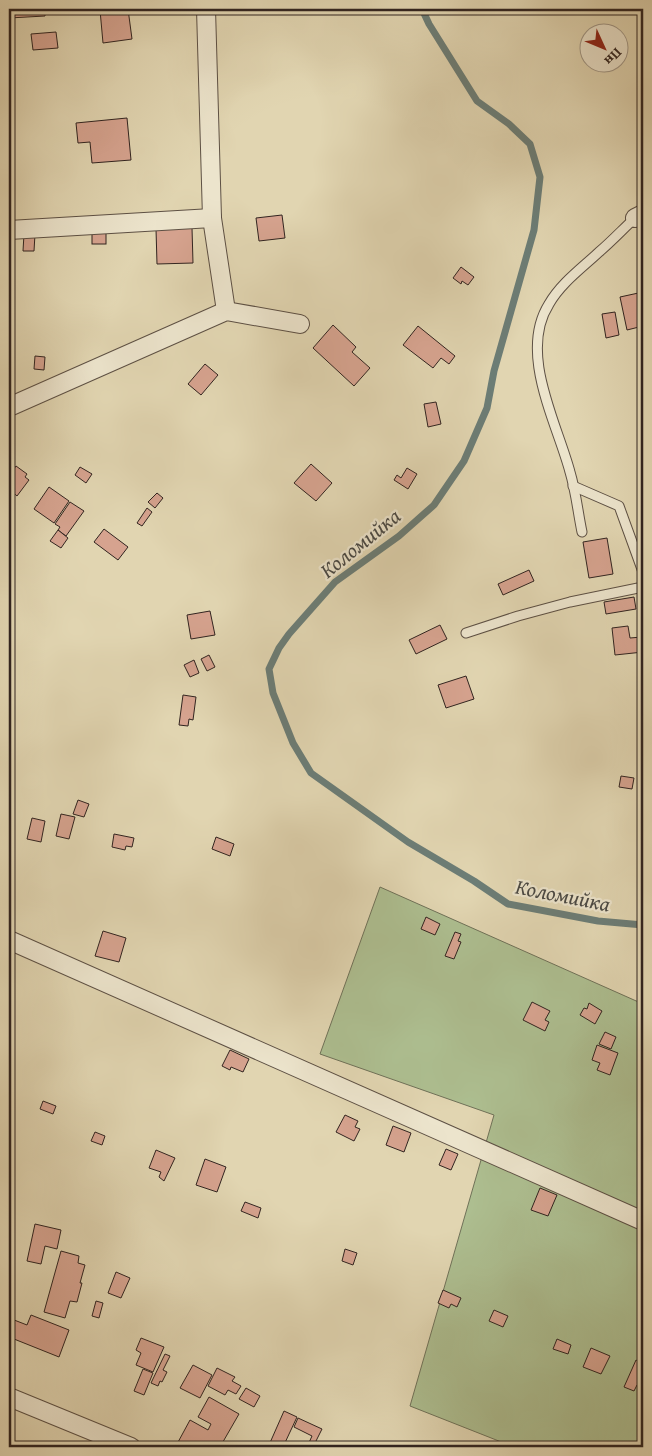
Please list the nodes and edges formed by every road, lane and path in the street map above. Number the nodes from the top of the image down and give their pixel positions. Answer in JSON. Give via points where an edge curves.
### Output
{"nodes":[{"id":1,"x":206,"y":9,"type":"edge"},
{"id":2,"x":639,"y":216,"type":"edge"},
{"id":3,"x":212,"y":218,"type":"junction"},
{"id":4,"x":9,"y":230,"type":"edge"},
{"id":5,"x":226,"y":311,"type":"junction"},
{"id":6,"x":300,"y":324,"type":"dead end"},
{"id":7,"x":9,"y":407,"type":"edge"},
{"id":8,"x":573,"y":486,"type":"junction"},
{"id":9,"x":582,"y":532,"type":"dead end"},
{"id":10,"x":643,"y":572,"type":"edge"},
{"id":11,"x":643,"y":587,"type":"edge"},
{"id":12,"x":466,"y":633,"type":"dead end"},
{"id":13,"x":9,"y":940,"type":"edge"},
{"id":14,"x":643,"y":1221,"type":"edge"},
{"id":15,"x":9,"y":1396,"type":"edge"},
{"id":16,"x":131,"y":1447,"type":"edge"}],
"edges":[{"from":1,"to":3,"type":"street"},
{"from":2,"to":8,"type":"lane","via":[[562,286],[541,321],[538,339],[541,379]]},
{"from":3,"to":4,"type":"street"},
{"from":3,"to":5,"type":"street"},
{"from":5,"to":6,"type":"street"},
{"from":5,"to":7,"type":"street"},
{"from":8,"to":9,"type":"lane"},
{"from":8,"to":10,"type":"lane","via":[[619,506]]},
{"from":11,"to":12,"type":"lane","via":[[570,602]]},
{"from":13,"to":14,"type":"street"},
{"from":15,"to":16,"type":"street"}]}
